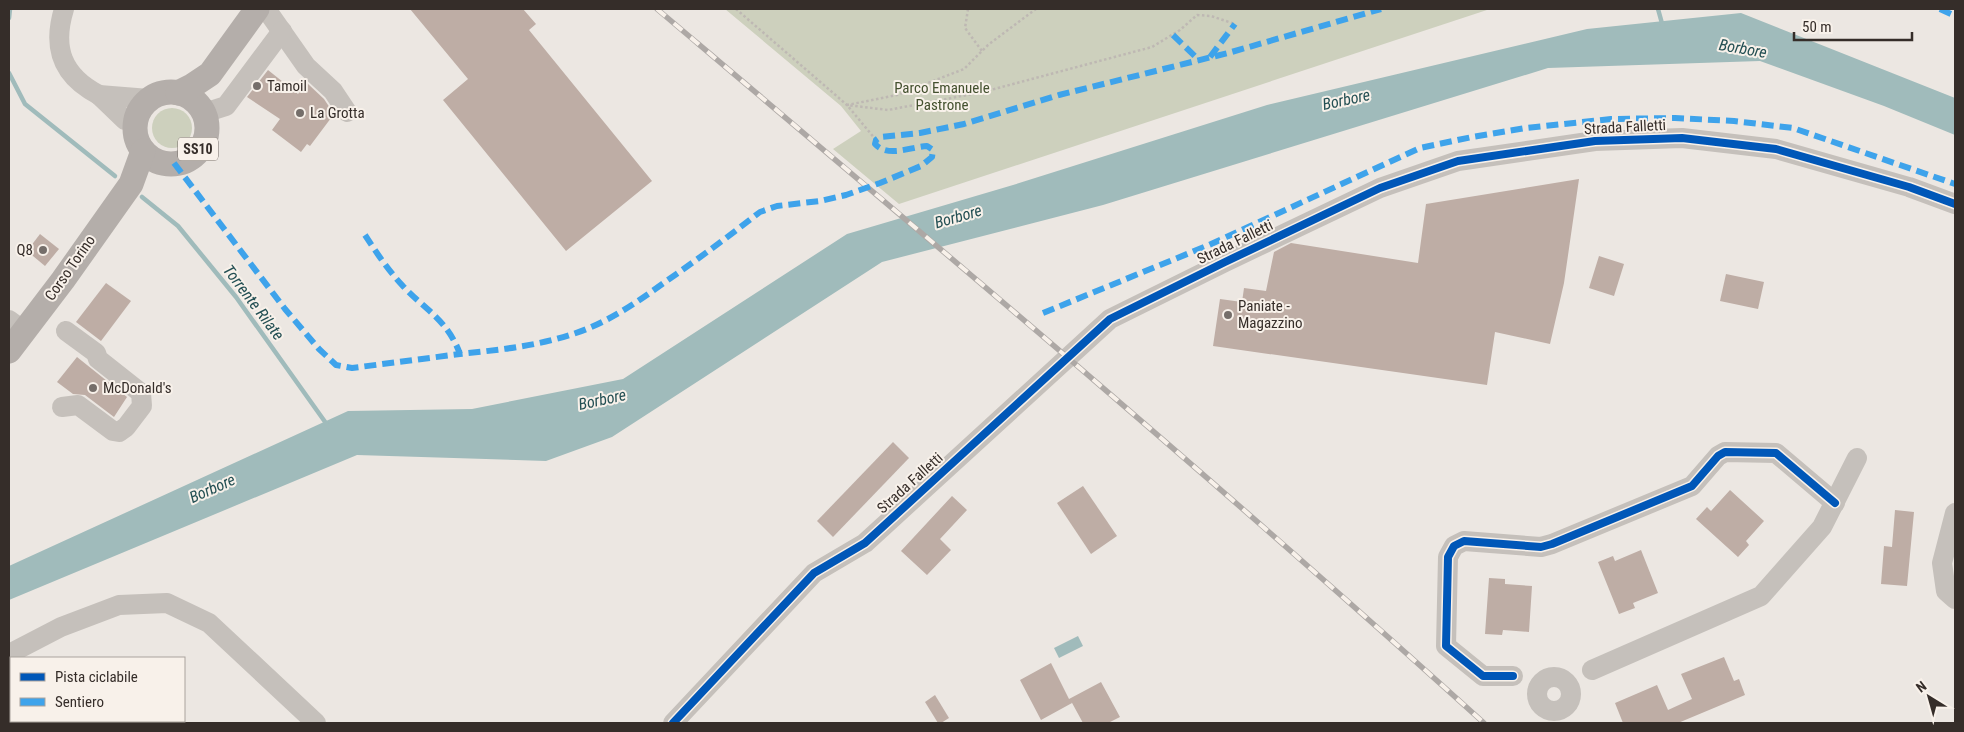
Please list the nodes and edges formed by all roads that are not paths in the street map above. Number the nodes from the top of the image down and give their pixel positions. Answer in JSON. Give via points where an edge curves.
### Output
{"nodes":[{"id":1,"x":64,"y":9,"type":"edge"},
{"id":2,"x":258,"y":9,"type":"edge"},
{"id":3,"x":266,"y":9,"type":"edge"},
{"id":4,"x":282,"y":31,"type":"junction"},
{"id":5,"x":210,"y":74,"type":"junction"},
{"id":6,"x":178,"y":92,"type":"junction"},
{"id":7,"x":99,"y":95,"type":"junction"},
{"id":8,"x":149,"y":99,"type":"junction"},
{"id":9,"x":203,"y":112,"type":"junction"},
{"id":10,"x":347,"y":112,"type":"dead end"},
{"id":11,"x":135,"y":122,"type":"junction"},
{"id":12,"x":144,"y":151,"type":"junction"},
{"id":13,"x":165,"y":163,"type":"junction"},
{"id":14,"x":131,"y":184,"type":"junction"},
{"id":15,"x":1955,"y":204,"type":"edge"},
{"id":16,"x":16,"y":325,"type":"edge"},
{"id":17,"x":66,"y":331,"type":"dead end"},
{"id":18,"x":9,"y":352,"type":"edge"},
{"id":19,"x":62,"y":407,"type":"dead end"},
{"id":20,"x":1857,"y":458,"type":"dead end"},
{"id":21,"x":1835,"y":503,"type":"junction"},
{"id":22,"x":1955,"y":513,"type":"edge"},
{"id":23,"x":1955,"y":598,"type":"edge"},
{"id":24,"x":9,"y":654,"type":"edge"},
{"id":25,"x":1557,"y":701,"type":"edge"},
{"id":26,"x":316,"y":723,"type":"edge"},
{"id":27,"x":673,"y":723,"type":"edge"}],
"edges":[{"from":1,"to":7,"type":"street","via":[[59,45],[63,62],[79,82]]},
{"from":2,"to":5,"type":"main road","name":"Corso Torino","number":"SS10"},
{"from":3,"to":4,"type":"street"},
{"from":4,"to":9,"type":"street","via":[[226,106]]},
{"from":4,"to":10,"type":"street","via":[[306,66],[333,91]]},
{"from":5,"to":6,"type":"main road","name":"Corso Torino","number":"SS10"},
{"from":5,"to":9,"type":"main road","name":"Corso Torino","number":"SS10"},
{"from":6,"to":8,"type":"main road","name":"Corso Torino","number":"SS10","via":[[158,94]]},
{"from":6,"to":9,"type":"main road","via":[[192,98]]},
{"from":7,"to":8,"type":"street"},
{"from":7,"to":11,"type":"street","via":[[126,120]]},
{"from":8,"to":11,"type":"main road"},
{"from":9,"to":13,"type":"main road","name":"Corso Torino","number":"SS10","via":[[206,130],[202,146],[185,160]]},
{"from":11,"to":12,"type":"main road","via":[[138,142]]},
{"from":12,"to":13,"type":"main road","number":"SS10"},
{"from":12,"to":14,"type":"main road","name":"Corso Torino","number":"SS10"},
{"from":13,"to":14,"type":"main road","name":"Corso Torino","number":"SS10"},
{"from":14,"to":16,"type":"main road","name":"Corso Torino","number":"SS10"},
{"from":15,"to":27,"type":"street","name":"Strada Falletti","via":[[1909,187],[1776,149],[1682,138],[1595,141],[1458,161],[1380,188],[1110,319],[865,543],[814,573]]},
{"from":16,"to":18,"type":"main road","name":"Corso Torino","number":"SS10"},
{"from":17,"to":19,"type":"street","via":[[96,352],[98,359],[141,393],[142,406],[119,432],[78,405]]},
{"from":20,"to":21,"type":"street"},
{"from":21,"to":25,"type":"street","via":[[1822,527],[1760,596],[1592,670]]},
{"from":21,"to":25,"type":"street","via":[[1776,453],[1725,452],[1692,486],[1552,544],[1540,547],[1464,541],[1454,546],[1448,557],[1446,646],[1483,676],[1513,676]]},
{"from":22,"to":23,"type":"street","via":[[1942,563],[1946,591]]},
{"from":24,"to":26,"type":"street","via":[[118,605],[167,603],[209,623]]}]}
